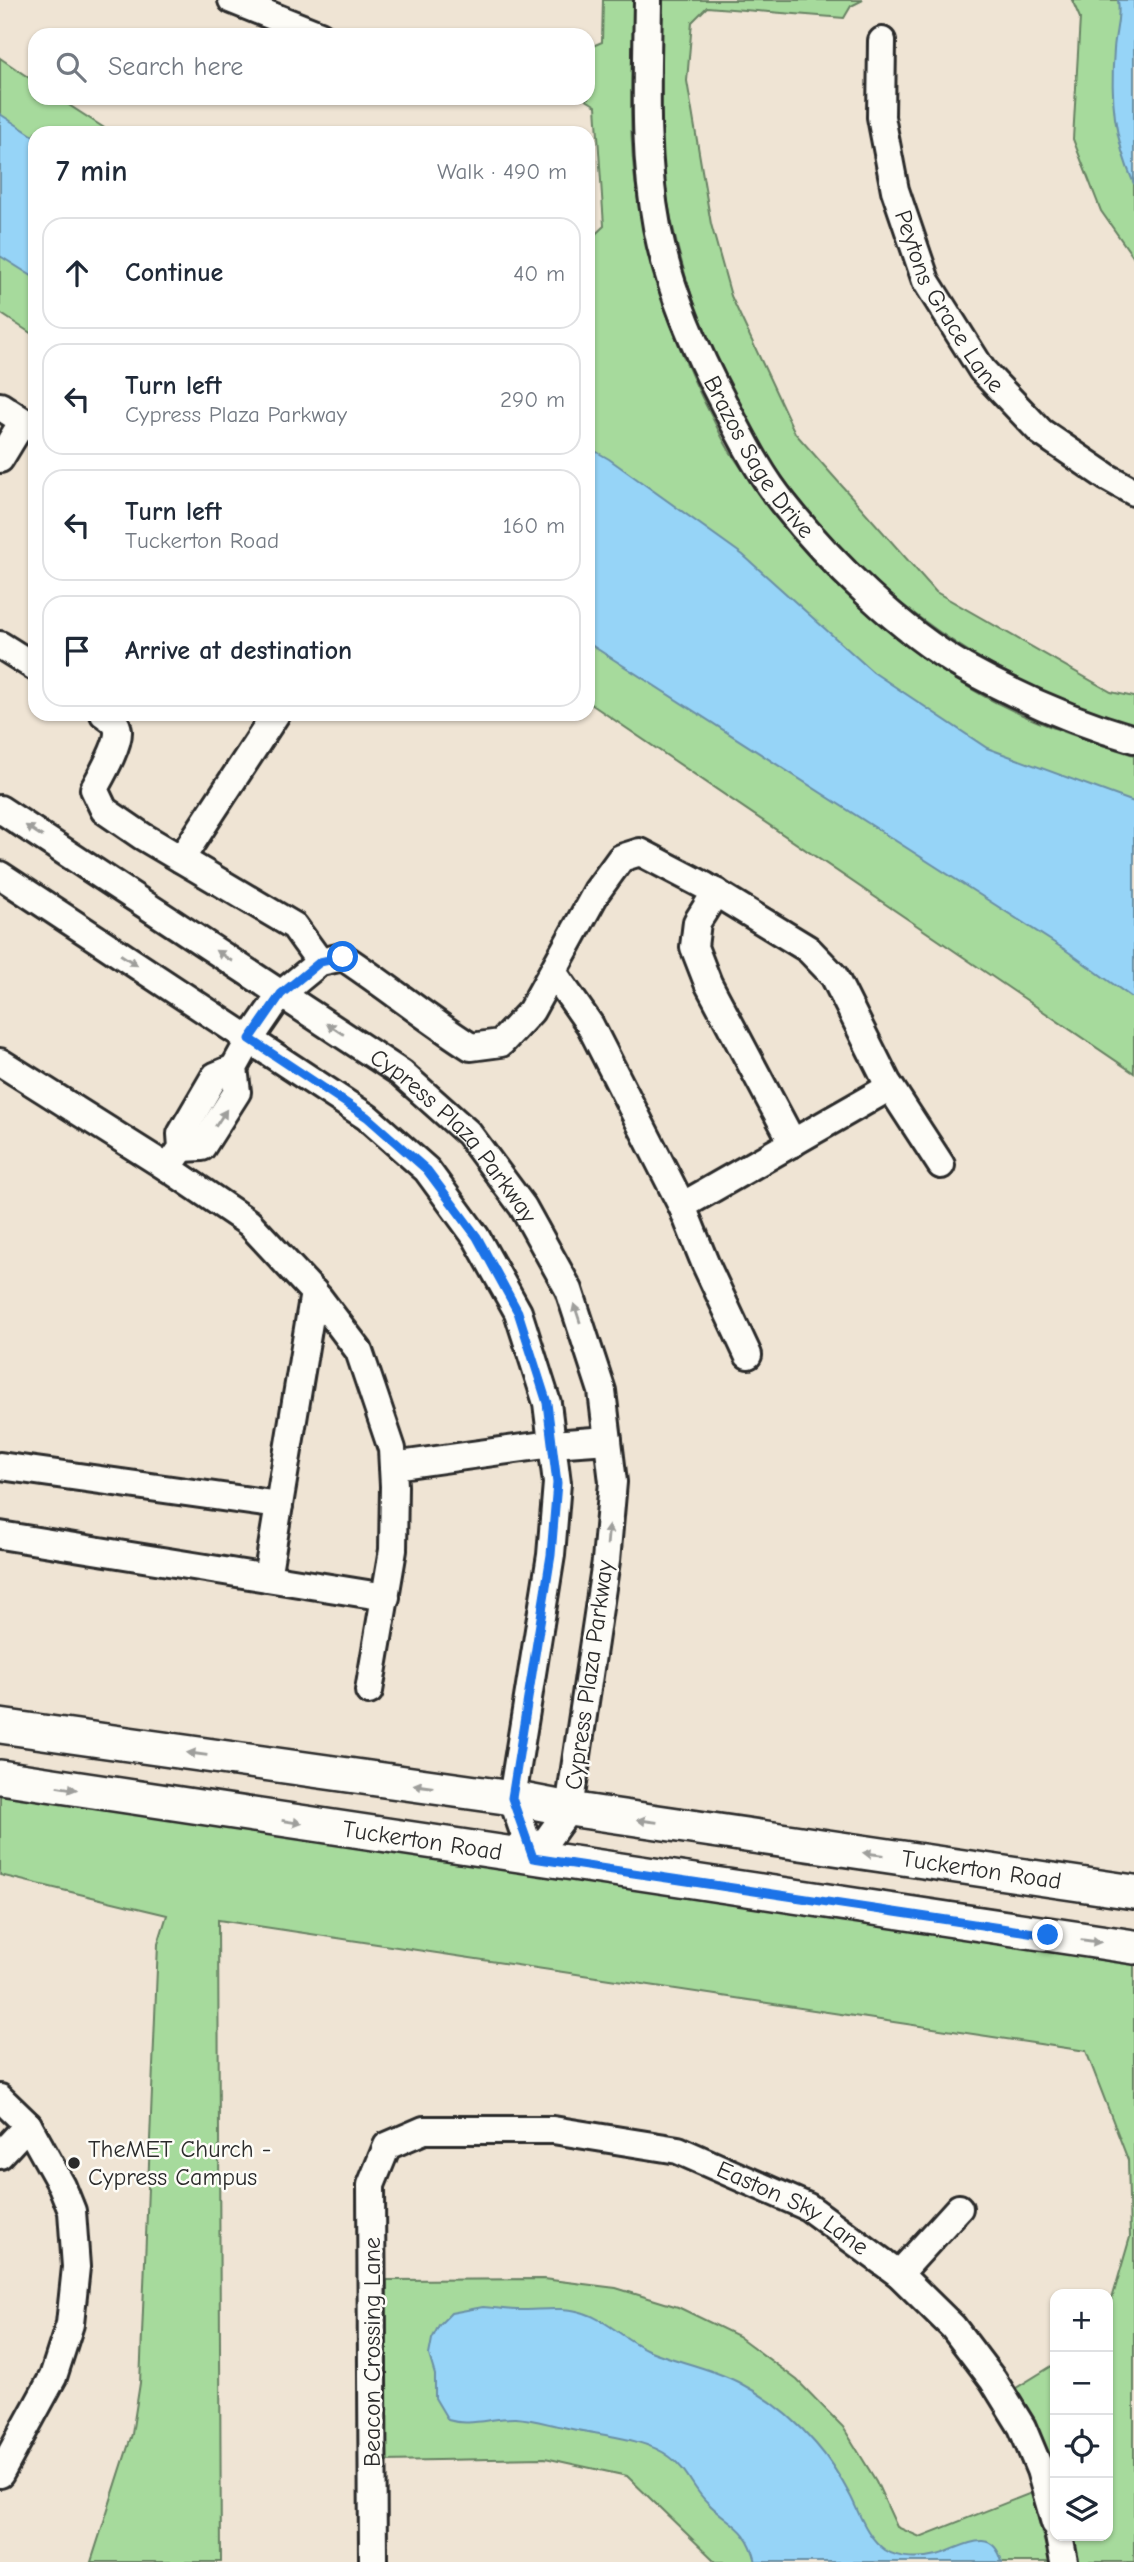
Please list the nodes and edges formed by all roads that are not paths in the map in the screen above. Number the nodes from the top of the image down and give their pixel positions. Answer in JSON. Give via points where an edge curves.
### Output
{"nodes":[{"id":1,"x":232,"y":0,"type":"edge"},
{"id":2,"x":648,"y":0,"type":"edge"},
{"id":3,"x":302,"y":28,"type":"edge"},
{"id":4,"x":882,"y":41,"type":"dead end"},
{"id":5,"x":0,"y":406,"type":"edge"},
{"id":6,"x":28,"y":424,"type":"edge"},
{"id":7,"x":28,"y":426,"type":"edge"},
{"id":8,"x":0,"y":458,"type":"edge"},
{"id":9,"x":1134,"y":492,"type":"edge"},
{"id":10,"x":0,"y":645,"type":"edge"},
{"id":11,"x":28,"y":663,"type":"edge"},
{"id":12,"x":114,"y":721,"type":"edge"},
{"id":13,"x":271,"y":721,"type":"edge"},
{"id":14,"x":1134,"y":739,"type":"edge"},
{"id":15,"x":0,"y":809,"type":"edge"},
{"id":16,"x":181,"y":859,"type":"junction"},
{"id":17,"x":0,"y":875,"type":"edge"},
{"id":18,"x":716,"y":892,"type":"junction"},
{"id":19,"x":320,"y":962,"type":"junction"},
{"id":20,"x":553,"y":972,"type":"junction"},
{"id":21,"x":281,"y":994,"type":"junction"},
{"id":22,"x":250,"y":1039,"type":"junction"},
{"id":23,"x":0,"y":1062,"type":"edge"},
{"id":24,"x":890,"y":1087,"type":"junction"},
{"id":25,"x":793,"y":1143,"type":"junction"},
{"id":26,"x":175,"y":1158,"type":"junction"},
{"id":27,"x":941,"y":1165,"type":"dead end"},
{"id":28,"x":682,"y":1206,"type":"junction"},
{"id":29,"x":314,"y":1292,"type":"junction"},
{"id":30,"x":748,"y":1355,"type":"dead end"},
{"id":31,"x":608,"y":1440,"type":"junction"},
{"id":32,"x":552,"y":1444,"type":"junction"},
{"id":33,"x":0,"y":1466,"type":"edge"},
{"id":34,"x":393,"y":1466,"type":"junction"},
{"id":35,"x":279,"y":1505,"type":"junction"},
{"id":36,"x":0,"y":1535,"type":"edge"},
{"id":37,"x":267,"y":1578,"type":"junction"},
{"id":38,"x":386,"y":1597,"type":"junction"},
{"id":39,"x":369,"y":1691,"type":"dead end"},
{"id":40,"x":0,"y":1726,"type":"edge"},
{"id":41,"x":0,"y":1777,"type":"edge"},
{"id":42,"x":512,"y":1798,"type":"junction"},
{"id":43,"x":569,"y":1809,"type":"junction"},
{"id":44,"x":533,"y":1858,"type":"junction"},
{"id":45,"x":1134,"y":1892,"type":"edge"},
{"id":46,"x":1134,"y":1947,"type":"edge"},
{"id":47,"x":0,"y":2098,"type":"edge"},
{"id":48,"x":28,"y":2126,"type":"junction"},
{"id":49,"x":387,"y":2146,"type":"joint"},
{"id":50,"x":0,"y":2155,"type":"edge"},
{"id":51,"x":959,"y":2208,"type":"dead end"},
{"id":52,"x":899,"y":2274,"type":"junction"},
{"id":53,"x":4,"y":2458,"type":"edge"},
{"id":54,"x":1050,"y":2505,"type":"edge"},
{"id":55,"x":1060,"y":2541,"type":"edge"},
{"id":56,"x":373,"y":2562,"type":"edge"},
{"id":57,"x":1064,"y":2562,"type":"edge"}],
"edges":[{"from":1,"to":3,"type":"street"},
{"from":2,"to":14,"type":"street","name":"Brazos Sage Drive","via":[[646,112],[657,228],[692,339],[746,444],[783,503],[859,585],[962,666],[1034,703]]},
{"from":4,"to":9,"type":"street","name":"Peytons Grace Lane","via":[[881,117],[895,190],[926,281],[982,370],[1041,432]]},
{"from":5,"to":6,"type":"street"},
{"from":7,"to":8,"type":"street"},
{"from":10,"to":11,"type":"street"},
{"from":12,"to":16,"type":"street","via":[[119,733],[94,789],[104,810]]},
{"from":13,"to":16,"type":"street"},
{"from":21,"to":15,"type":"street","name":"Cypress Plaza Parkway","one_way":true},
{"from":16,"to":19,"type":"street","via":[[294,926]]},
{"from":17,"to":22,"type":"street","name":"Cypress Plaza Parkway","one_way":true},
{"from":18,"to":20,"type":"street","via":[[640,852],[621,858],[597,891]]},
{"from":18,"to":24,"type":"street","via":[[808,949],[834,976]]},
{"from":18,"to":25,"type":"street","via":[[697,922],[694,947],[708,983]]},
{"from":19,"to":20,"type":"street","via":[[343,957],[471,1047],[501,1042],[531,1011]]},
{"from":19,"to":21,"type":"street"},
{"from":20,"to":28,"type":"street","via":[[590,1025]]},
{"from":21,"to":22,"type":"street"},
{"from":31,"to":21,"type":"street","name":"Cypress Plaza Parkway","one_way":true,"via":[[602,1391],[569,1290],[523,1207],[468,1133],[401,1073]]},
{"from":22,"to":26,"type":"street","via":[[234,1068],[215,1076],[181,1134]]},
{"from":22,"to":32,"type":"street","name":"Cypress Plaza Parkway","via":[[367,1117],[427,1170],[477,1237],[518,1312],[547,1403]]},
{"from":23,"to":26,"type":"street"},
{"from":24,"to":25,"type":"street"},
{"from":24,"to":27,"type":"street"},
{"from":25,"to":28,"type":"street"},
{"from":26,"to":29,"type":"street","via":[[249,1223]]},
{"from":28,"to":30,"type":"street"},
{"from":29,"to":34,"type":"street","via":[[359,1351],[392,1449]]},
{"from":29,"to":35,"type":"street"},
{"from":31,"to":32,"type":"street"},
{"from":43,"to":31,"type":"street","name":"Cypress Plaza Parkway","one_way":true,"via":[[606,1561],[613,1482]]},
{"from":32,"to":34,"type":"street"},
{"from":32,"to":42,"type":"street","name":"Cypress Plaza Parkway","via":[[557,1483],[551,1555]]},
{"from":33,"to":35,"type":"street"},
{"from":34,"to":38,"type":"street","via":[[393,1550]]},
{"from":35,"to":37,"type":"street"},
{"from":36,"to":37,"type":"street"},
{"from":37,"to":38,"type":"street"},
{"from":38,"to":39,"type":"street"},
{"from":42,"to":40,"type":"main road","name":"Tuckerton Road","one_way":true},
{"from":41,"to":44,"type":"main road","name":"Tuckerton Road","one_way":true},
{"from":42,"to":43,"type":"main road","name":"Tuckerton Road"},
{"from":42,"to":44,"type":"street","name":"Cypress Plaza Parkway"},
{"from":43,"to":44,"type":"street","name":"Cypress Plaza Parkway"},
{"from":45,"to":43,"type":"main road","name":"Tuckerton Road","one_way":true},
{"from":44,"to":46,"type":"main road","name":"Tuckerton Road","one_way":true},
{"from":47,"to":48,"type":"street"},
{"from":48,"to":50,"type":"street"},
{"from":48,"to":53,"type":"street","via":[[72,2211],[76,2267],[63,2351],[53,2377]]},
{"from":49,"to":52,"type":"street","name":"Easton Sky Lane","via":[[424,2130],[553,2130],[678,2150],[808,2207]]},
{"from":49,"to":56,"type":"street","name":"Beacon Crossing Lane","via":[[371,2185]]},
{"from":51,"to":52,"type":"street"},
{"from":52,"to":54,"type":"street","name":"Easton Sky Lane","via":[[953,2326],[993,2381],[1022,2427]]},
{"from":55,"to":57,"type":"street"}]}
